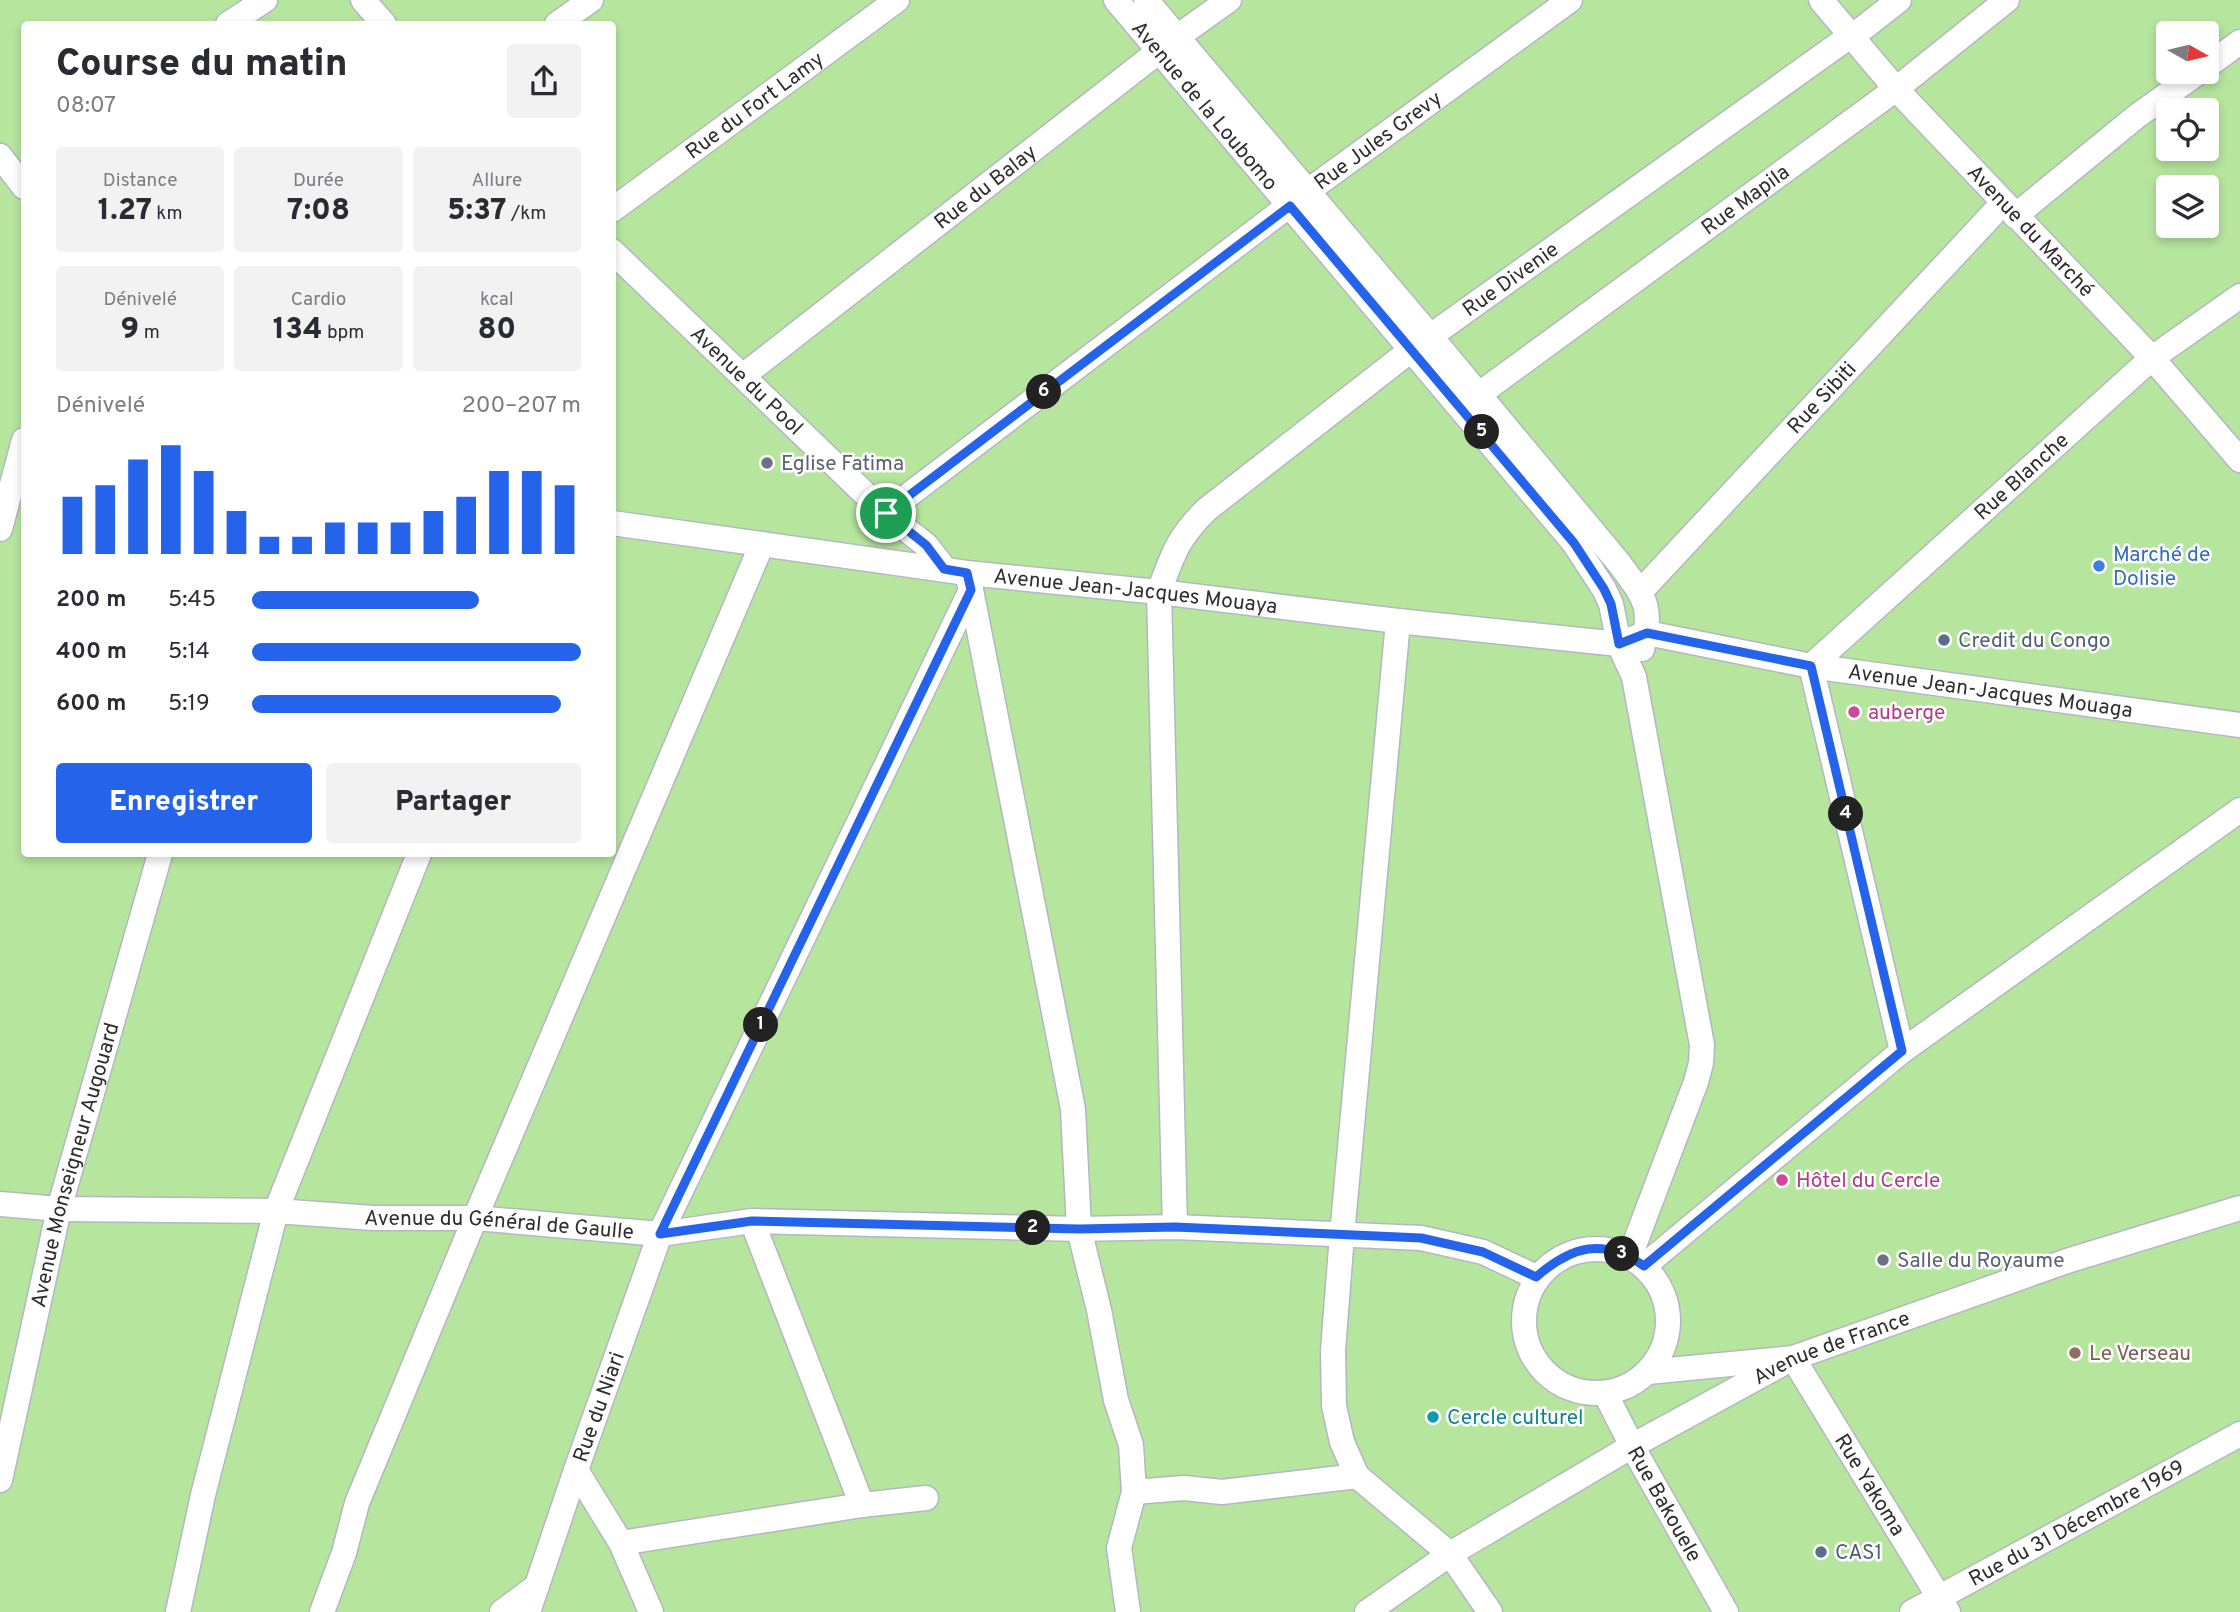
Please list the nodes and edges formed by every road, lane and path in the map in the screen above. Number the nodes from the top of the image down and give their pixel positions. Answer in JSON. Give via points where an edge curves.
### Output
{"nodes":[{"id":1,"x":265,"y":0,"type":"edge"},
{"id":2,"x":363,"y":0,"type":"edge"},
{"id":3,"x":591,"y":0,"type":"edge"},
{"id":4,"x":897,"y":0,"type":"edge"},
{"id":5,"x":1116,"y":0,"type":"edge"},
{"id":6,"x":1146,"y":0,"type":"edge"},
{"id":7,"x":1229,"y":0,"type":"edge"},
{"id":8,"x":1570,"y":0,"type":"edge"},
{"id":9,"x":1821,"y":0,"type":"edge"},
{"id":10,"x":1899,"y":0,"type":"edge"},
{"id":11,"x":2007,"y":0,"type":"edge"},
{"id":12,"x":233,"y":21,"type":"edge"},
{"id":13,"x":381,"y":21,"type":"edge"},
{"id":14,"x":561,"y":21,"type":"edge"},
{"id":15,"x":1853,"y":36,"type":"junction"},
{"id":16,"x":2240,"y":42,"type":"edge"},
{"id":17,"x":1169,"y":44,"type":"junction"},
{"id":18,"x":2219,"y":57,"type":"edge"},
{"id":19,"x":2182,"y":84,"type":"edge"},
{"id":20,"x":1896,"y":89,"type":"junction"},
{"id":21,"x":1299,"y":198,"type":"junction"},
{"id":22,"x":616,"y":207,"type":"edge"},
{"id":23,"x":2009,"y":209,"type":"junction"},
{"id":24,"x":616,"y":254,"type":"edge"},
{"id":25,"x":2240,"y":296,"type":"edge"},
{"id":26,"x":1421,"y":343,"type":"junction"},
{"id":27,"x":2152,"y":358,"type":"junction"},
{"id":28,"x":744,"y":375,"type":"junction"},
{"id":29,"x":1479,"y":395,"type":"junction"},
{"id":30,"x":17,"y":445,"type":"edge"},
{"id":31,"x":2240,"y":460,"type":"edge"},
{"id":32,"x":886,"y":513,"type":"junction"},
{"id":33,"x":616,"y":524,"type":"edge"},
{"id":34,"x":0,"y":529,"type":"edge"},
{"id":35,"x":762,"y":544,"type":"junction"},
{"id":36,"x":961,"y":577,"type":"junction"},
{"id":37,"x":1159,"y":592,"type":"junction"},
{"id":38,"x":1640,"y":592,"type":"junction"},
{"id":39,"x":1398,"y":621,"type":"junction"},
{"id":40,"x":1647,"y":633,"type":"junction"},
{"id":41,"x":1619,"y":644,"type":"junction"},
{"id":42,"x":1811,"y":666,"type":"junction"},
{"id":43,"x":1634,"y":677,"type":"junction"},
{"id":44,"x":2240,"y":725,"type":"edge"},
{"id":45,"x":2240,"y":810,"type":"edge"},
{"id":46,"x":159,"y":857,"type":"edge"},
{"id":47,"x":418,"y":857,"type":"edge"},
{"id":48,"x":1902,"y":1051,"type":"junction"},
{"id":49,"x":0,"y":1204,"type":"edge"},
{"id":50,"x":2240,"y":1208,"type":"edge"},
{"id":51,"x":59,"y":1209,"type":"junction"},
{"id":52,"x":276,"y":1211,"type":"junction"},
{"id":53,"x":475,"y":1218,"type":"junction"},
{"id":54,"x":752,"y":1221,"type":"junction"},
{"id":55,"x":1175,"y":1227,"type":"junction"},
{"id":56,"x":1079,"y":1229,"type":"junction"},
{"id":57,"x":660,"y":1234,"type":"junction"},
{"id":58,"x":1342,"y":1235,"type":"junction"},
{"id":59,"x":1637,"y":1261,"type":"junction"},
{"id":60,"x":1536,"y":1277,"type":"junction"},
{"id":61,"x":1793,"y":1359,"type":"junction"},
{"id":62,"x":1648,"y":1372,"type":"junction"},
{"id":63,"x":1605,"y":1393,"type":"junction"},
{"id":64,"x":2240,"y":1434,"type":"edge"},
{"id":65,"x":1632,"y":1446,"type":"junction"},
{"id":66,"x":576,"y":1470,"type":"junction"},
{"id":67,"x":1357,"y":1476,"type":"junction"},
{"id":68,"x":0,"y":1480,"type":"edge"},
{"id":69,"x":1134,"y":1492,"type":"junction"},
{"id":70,"x":926,"y":1498,"type":"dead end"},
{"id":71,"x":862,"y":1505,"type":"junction"},
{"id":72,"x":621,"y":1543,"type":"junction"},
{"id":73,"x":1450,"y":1554,"type":"junction"},
{"id":74,"x":537,"y":1586,"type":"junction"},
{"id":75,"x":1943,"y":1605,"type":"edge"},
{"id":76,"x":178,"y":1612,"type":"edge"},
{"id":77,"x":322,"y":1612,"type":"edge"},
{"id":78,"x":502,"y":1612,"type":"edge"},
{"id":79,"x":528,"y":1612,"type":"edge"},
{"id":80,"x":652,"y":1612,"type":"edge"},
{"id":81,"x":1128,"y":1612,"type":"edge"},
{"id":82,"x":1367,"y":1612,"type":"edge"},
{"id":83,"x":1489,"y":1612,"type":"edge"},
{"id":84,"x":1726,"y":1612,"type":"edge"},
{"id":85,"x":1912,"y":1612,"type":"edge"}],
"edges":[{"from":1,"to":12,"type":"street"},
{"from":2,"to":13,"type":"street"},
{"from":3,"to":14,"type":"street"},
{"from":4,"to":22,"type":"street","name":"Rue du Fort Lamy"},
{"from":5,"to":17,"type":"street","name":"Avenue de la Loubomo"},
{"from":6,"to":17,"type":"street","name":"Avenue de la Loubomo"},
{"from":7,"to":17,"type":"street","name":"Rue du Balay"},
{"from":8,"to":21,"type":"street","name":"Rue Jules Grevy"},
{"from":9,"to":15,"type":"street","name":"Avenue du Marché"},
{"from":10,"to":15,"type":"street","name":"Rue Divenie"},
{"from":11,"to":20,"type":"street","name":"Rue Mapila"},
{"from":15,"to":20,"type":"street","name":"Avenue du Marché"},
{"from":15,"to":26,"type":"street","name":"Rue Divenie"},
{"from":16,"to":18,"type":"street"},
{"from":17,"to":21,"type":"street","name":"Avenue de la Loubomo"},
{"from":17,"to":28,"type":"street","name":"Rue du Balay"},
{"from":19,"to":23,"type":"street","name":"Rue Sibiti"},
{"from":20,"to":23,"type":"street","name":"Avenue du Marché"},
{"from":20,"to":29,"type":"street","name":"Rue Mapila"},
{"from":21,"to":26,"type":"street","name":"Avenue de la Loubomo"},
{"from":21,"to":32,"type":"street","name":"Rue Jules Grevy"},
{"from":23,"to":27,"type":"street","name":"Avenue du Marché"},
{"from":23,"to":38,"type":"street","name":"Rue Sibiti"},
{"from":24,"to":28,"type":"street","name":"Avenue du Pool"},
{"from":25,"to":27,"type":"street","name":"Rue Blanche"},
{"from":26,"to":29,"type":"street","name":"Avenue de la Loubomo"},
{"from":26,"to":37,"type":"street","name":"Rue Divenie","via":[[1206,510],[1175,547]]},
{"from":26,"to":41,"type":"street","name":"Avenue de la Loubomo","via":[[1574,543],[1611,604]]},
{"from":27,"to":31,"type":"street","name":"Avenue du Marché"},
{"from":27,"to":42,"type":"street","name":"Rue Blanche"},
{"from":28,"to":32,"type":"street","name":"Avenue du Pool"},
{"from":29,"to":38,"type":"street","name":"Avenue de la Loubomo"},
{"from":30,"to":34,"type":"street"},
{"from":32,"to":36,"type":"street","name":"Avenue du Pool"},
{"from":33,"to":35,"type":"street","name":"Avenue Jean-Jacques Mouaya"},
{"from":35,"to":36,"type":"street","name":"Avenue Jean-Jacques Mouaya"},
{"from":35,"to":53,"type":"street"},
{"from":36,"to":37,"type":"street","name":"Avenue Jean-Jacques Mouaya"},
{"from":36,"to":56,"type":"street","via":[[1073,1109]]},
{"from":36,"to":57,"type":"street","name":"Rue du Niari"},
{"from":37,"to":39,"type":"street","name":"Avenue Jean-Jacques Mouaya"},
{"from":37,"to":55,"type":"street"},
{"from":38,"to":40,"type":"street","name":"Avenue de la Loubomo","via":[[1648,614]]},
{"from":39,"to":41,"type":"street","name":"Avenue Jean-Jacques Mouaya"},
{"from":39,"to":58,"type":"street"},
{"from":40,"to":41,"type":"street"},
{"from":40,"to":42,"type":"street","name":"Avenue Jean-Jacques Mouaga"},
{"from":40,"to":43,"type":"street"},
{"from":41,"to":43,"type":"street","name":"Avenue de la Loubomo"},
{"from":42,"to":44,"type":"street","name":"Avenue Jean-Jacques Mouaga"},
{"from":42,"to":48,"type":"street"},
{"from":43,"to":59,"type":"street","via":[[1702,1045],[1696,1082]]},
{"from":45,"to":48,"type":"street"},
{"from":46,"to":51,"type":"street","name":"Avenue Monseigneur Augouard"},
{"from":47,"to":52,"type":"street"},
{"from":48,"to":59,"type":"street"},
{"from":49,"to":51,"type":"street","name":"Avenue du Général de Gaulle"},
{"from":50,"to":61,"type":"street","name":"Avenue de France","via":[[2067,1261]]},
{"from":51,"to":52,"type":"street","name":"Avenue du Général de Gaulle"},
{"from":51,"to":68,"type":"street","name":"Avenue Monseigneur Augouard"},
{"from":52,"to":53,"type":"street","name":"Avenue du Général de Gaulle","via":[[373,1218]]},
{"from":52,"to":76,"type":"street"},
{"from":53,"to":57,"type":"street","name":"Avenue du Général de Gaulle"},
{"from":53,"to":77,"type":"street","via":[[357,1503]]},
{"from":54,"to":56,"type":"street","name":"Avenue du Général de Gaulle"},
{"from":54,"to":57,"type":"street","name":"Avenue du Général de Gaulle"},
{"from":54,"to":71,"type":"street"},
{"from":55,"to":56,"type":"street","name":"Avenue du Général de Gaulle"},
{"from":55,"to":58,"type":"street","name":"Avenue du Général de Gaulle"},
{"from":56,"to":69,"type":"street","via":[[1115,1400],[1131,1445]]},
{"from":57,"to":66,"type":"street","name":"Rue du Niari"},
{"from":58,"to":60,"type":"street","name":"Avenue du Général de Gaulle","via":[[1421,1238],[1483,1252]]},
{"from":58,"to":67,"type":"street","via":[[1333,1350],[1334,1406],[1342,1442]]},
{"from":59,"to":60,"type":"street","via":[[1605,1248],[1579,1250]]},
{"from":59,"to":62,"type":"street","via":[[1659,1284],[1667,1307],[1668,1330],[1661,1353]]},
{"from":60,"to":63,"type":"street","via":[[1524,1318],[1534,1358],[1564,1386]]},
{"from":61,"to":62,"type":"street"},
{"from":61,"to":65,"type":"street","name":"Avenue de France"},
{"from":61,"to":75,"type":"street","name":"Rue Yakoma"},
{"from":62,"to":63,"type":"street","via":[[1628,1386]]},
{"from":63,"to":65,"type":"street","name":"Rue Bakouele"},
{"from":64,"to":75,"type":"street","name":"Rue du 31 Décembre 1969"},
{"from":65,"to":73,"type":"street","name":"Avenue de France"},
{"from":65,"to":84,"type":"street","name":"Rue Bakouele"},
{"from":66,"to":72,"type":"street","name":"Rue du Niari"},
{"from":66,"to":74,"type":"street"},
{"from":67,"to":69,"type":"street","via":[[1222,1492],[1184,1488]]},
{"from":67,"to":73,"type":"street"},
{"from":69,"to":81,"type":"street","via":[[1119,1548]]},
{"from":70,"to":71,"type":"street"},
{"from":71,"to":72,"type":"street"},
{"from":72,"to":80,"type":"street","name":"Rue du Niari"},
{"from":73,"to":82,"type":"street","name":"Avenue de France"},
{"from":73,"to":83,"type":"street"},
{"from":74,"to":78,"type":"street"},
{"from":74,"to":79,"type":"street"},
{"from":75,"to":85,"type":"street","name":"Rue du 31 Décembre 1969"}]}
